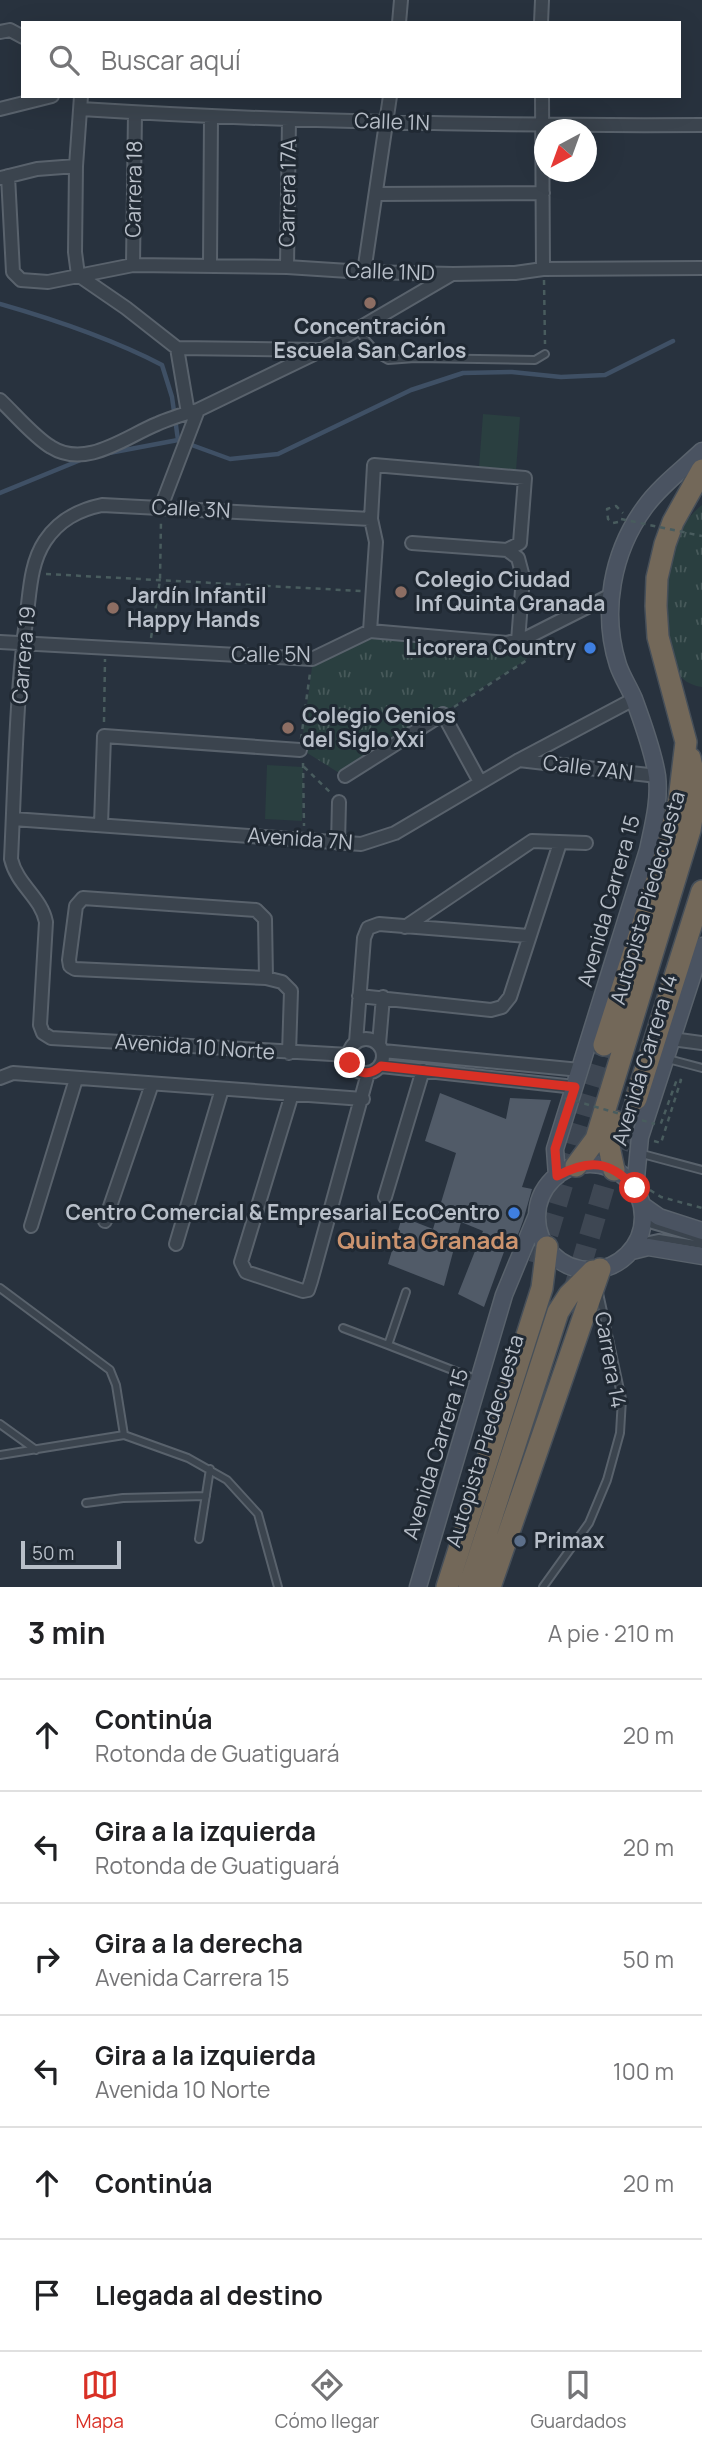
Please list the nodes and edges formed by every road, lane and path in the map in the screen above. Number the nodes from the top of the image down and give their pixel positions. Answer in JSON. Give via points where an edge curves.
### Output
{"nodes":[{"id":1,"x":401,"y":0,"type":"edge"},
{"id":2,"x":542,"y":0,"type":"edge"},
{"id":3,"x":399,"y":21,"type":"edge"},
{"id":4,"x":541,"y":21,"type":"edge"},
{"id":5,"x":0,"y":32,"type":"edge"},
{"id":6,"x":21,"y":36,"type":"edge"},
{"id":7,"x":44,"y":98,"type":"edge"},
{"id":8,"x":390,"y":98,"type":"edge"},
{"id":9,"x":542,"y":98,"type":"edge"},
{"id":10,"x":81,"y":103,"type":"edge"},
{"id":11,"x":0,"y":109,"type":"edge"},
{"id":12,"x":135,"y":113,"type":"junction"},
{"id":13,"x":211,"y":116,"type":"junction"},
{"id":14,"x":289,"y":119,"type":"junction"},
{"id":15,"x":543,"y":119,"type":"edge"},
{"id":16,"x":386,"y":123,"type":"junction"},
{"id":17,"x":702,"y":125,"type":"edge"},
{"id":18,"x":534,"y":126,"type":"edge"},
{"id":19,"x":597,"y":126,"type":"edge"},
{"id":20,"x":76,"y":166,"type":"junction"},
{"id":21,"x":4,"y":177,"type":"edge"},
{"id":22,"x":543,"y":182,"type":"edge"},
{"id":23,"x":543,"y":193,"type":"junction"},
{"id":24,"x":376,"y":194,"type":"junction"},
{"id":25,"x":133,"y":265,"type":"junction"},
{"id":26,"x":211,"y":266,"type":"junction"},
{"id":27,"x":288,"y":267,"type":"junction"},
{"id":28,"x":702,"y":268,"type":"edge"},
{"id":29,"x":543,"y":269,"type":"junction"},
{"id":30,"x":364,"y":272,"type":"junction"},
{"id":31,"x":453,"y":274,"type":"junction"},
{"id":32,"x":78,"y":275,"type":"junction"},
{"id":33,"x":357,"y":330,"type":"junction"},
{"id":34,"x":177,"y":348,"type":"junction"},
{"id":35,"x":322,"y":350,"type":"junction"},
{"id":36,"x":545,"y":354,"type":"joint"},
{"id":37,"x":0,"y":400,"type":"edge"},
{"id":38,"x":190,"y":413,"type":"junction"},
{"id":39,"x":702,"y":451,"type":"edge"},
{"id":40,"x":702,"y":470,"type":"edge"},
{"id":41,"x":161,"y":507,"type":"junction"},
{"id":42,"x":371,"y":519,"type":"junction"},
{"id":43,"x":622,"y":521,"type":"junction"},
{"id":44,"x":702,"y":536,"type":"edge"},
{"id":45,"x":412,"y":543,"type":"dead end"},
{"id":46,"x":507,"y":550,"type":"junction"},
{"id":47,"x":35,"y":559,"type":"joint"},
{"id":48,"x":32,"y":573,"type":"junction"},
{"id":49,"x":160,"y":580,"type":"junction"},
{"id":50,"x":372,"y":591,"type":"junction"},
{"id":51,"x":611,"y":596,"type":"junction"},
{"id":52,"x":370,"y":631,"type":"junction"},
{"id":53,"x":518,"y":641,"type":"junction"},
{"id":54,"x":0,"y":642,"type":"edge"},
{"id":55,"x":23,"y":644,"type":"junction"},
{"id":56,"x":105,"y":649,"type":"junction"},
{"id":57,"x":149,"y":652,"type":"junction"},
{"id":58,"x":527,"y":660,"type":"dead end"},
{"id":59,"x":634,"y":699,"type":"junction"},
{"id":60,"x":443,"y":714,"type":"junction"},
{"id":61,"x":104,"y":736,"type":"junction"},
{"id":62,"x":686,"y":742,"type":"junction"},
{"id":63,"x":300,"y":750,"type":"dead end"},
{"id":64,"x":519,"y":760,"type":"junction"},
{"id":65,"x":304,"y":767,"type":"dead end"},
{"id":66,"x":345,"y":776,"type":"dead end"},
{"id":67,"x":657,"y":776,"type":"junction"},
{"id":68,"x":480,"y":782,"type":"junction"},
{"id":69,"x":339,"y":802,"type":"joint"},
{"id":70,"x":13,"y":819,"type":"junction"},
{"id":71,"x":101,"y":825,"type":"junction"},
{"id":72,"x":702,"y":826,"type":"edge"},
{"id":73,"x":338,"y":843,"type":"junction"},
{"id":74,"x":560,"y":843,"type":"junction"},
{"id":75,"x":586,"y":843,"type":"dead end"},
{"id":76,"x":702,"y":891,"type":"edge"},
{"id":77,"x":405,"y":927,"type":"junction"},
{"id":78,"x":528,"y":936,"type":"junction"},
{"id":79,"x":702,"y":946,"type":"edge"},
{"id":80,"x":266,"y":978,"type":"junction"},
{"id":81,"x":359,"y":996,"type":"junction"},
{"id":82,"x":383,"y":997,"type":"junction"},
{"id":83,"x":674,"y":1031,"type":"junction"},
{"id":84,"x":43,"y":1033,"type":"joint"},
{"id":85,"x":356,"y":1042,"type":"junction"},
{"id":86,"x":697,"y":1042,"type":"edge"},
{"id":87,"x":604,"y":1045,"type":"tunnel mouth"},
{"id":88,"x":381,"y":1047,"type":"junction"},
{"id":89,"x":289,"y":1053,"type":"junction"},
{"id":90,"x":349,"y":1055,"type":"junction"},
{"id":91,"x":666,"y":1058,"type":"junction"},
{"id":92,"x":381,"y":1066,"type":"junction"},
{"id":93,"x":702,"y":1068,"type":"edge"},
{"id":94,"x":422,"y":1070,"type":"junction"},
{"id":95,"x":580,"y":1070,"type":"junction"},
{"id":96,"x":368,"y":1073,"type":"junction"},
{"id":97,"x":0,"y":1078,"type":"edge"},
{"id":98,"x":76,"y":1079,"type":"junction"},
{"id":99,"x":152,"y":1084,"type":"junction"},
{"id":100,"x":222,"y":1089,"type":"junction"},
{"id":101,"x":570,"y":1092,"type":"junction"},
{"id":102,"x":292,"y":1094,"type":"junction"},
{"id":103,"x":363,"y":1099,"type":"junction"},
{"id":104,"x":636,"y":1099,"type":"tunnel mouth"},
{"id":105,"x":658,"y":1114,"type":"dead end"},
{"id":106,"x":661,"y":1126,"type":"dead end"},
{"id":107,"x":661,"y":1143,"type":"dead end"},
{"id":108,"x":638,"y":1149,"type":"junction"},
{"id":109,"x":576,"y":1166,"type":"junction"},
{"id":110,"x":614,"y":1170,"type":"junction"},
{"id":111,"x":702,"y":1170,"type":"edge"},
{"id":112,"x":557,"y":1176,"type":"junction"},
{"id":113,"x":641,"y":1187,"type":"junction"},
{"id":114,"x":384,"y":1197,"type":"dead end"},
{"id":115,"x":642,"y":1207,"type":"junction"},
{"id":116,"x":702,"y":1208,"type":"edge"},
{"id":117,"x":537,"y":1215,"type":"junction"},
{"id":118,"x":106,"y":1221,"type":"dead end"},
{"id":119,"x":31,"y":1226,"type":"dead end"},
{"id":120,"x":702,"y":1231,"type":"edge"},
{"id":121,"x":702,"y":1243,"type":"edge"},
{"id":122,"x":176,"y":1244,"type":"dead end"},
{"id":123,"x":549,"y":1249,"type":"junction"},
{"id":124,"x":633,"y":1249,"type":"junction"},
{"id":125,"x":702,"y":1256,"type":"edge"},
{"id":126,"x":594,"y":1272,"type":"junction"},
{"id":127,"x":552,"y":1282,"type":"dead end"},
{"id":128,"x":0,"y":1288,"type":"edge"},
{"id":129,"x":406,"y":1292,"type":"dead end"},
{"id":130,"x":530,"y":1294,"type":"dead end"},
{"id":131,"x":553,"y":1327,"type":"joint"},
{"id":132,"x":343,"y":1328,"type":"dead end"},
{"id":133,"x":388,"y":1345,"type":"junction"},
{"id":134,"x":480,"y":1381,"type":"junction"},
{"id":135,"x":0,"y":1424,"type":"edge"},
{"id":136,"x":124,"y":1435,"type":"junction"},
{"id":137,"x":36,"y":1450,"type":"junction"},
{"id":138,"x":0,"y":1455,"type":"edge"},
{"id":139,"x":210,"y":1469,"type":"junction"},
{"id":140,"x":206,"y":1496,"type":"junction"},
{"id":141,"x":86,"y":1503,"type":"dead end"},
{"id":142,"x":199,"y":1539,"type":"dead end"},
{"id":143,"x":278,"y":1587,"type":"edge"},
{"id":144,"x":418,"y":1587,"type":"edge"},
{"id":145,"x":439,"y":1587,"type":"edge"},
{"id":146,"x":447,"y":1587,"type":"edge"},
{"id":147,"x":469,"y":1587,"type":"edge"},
{"id":148,"x":479,"y":1587,"type":"edge"},
{"id":149,"x":490,"y":1587,"type":"edge"},
{"id":150,"x":542,"y":1587,"type":"edge"}],
"edges":[{"from":1,"to":3,"type":"street"},
{"from":2,"to":4,"type":"street"},
{"from":5,"to":6,"type":"street","via":[[10,30]]},
{"from":7,"to":11,"type":"street"},
{"from":8,"to":16,"type":"street"},
{"from":9,"to":15,"type":"street"},
{"from":10,"to":12,"type":"street","name":"Calle 1N"},
{"from":10,"to":20,"type":"street"},
{"from":12,"to":13,"type":"street","name":"Calle 1N"},
{"from":12,"to":25,"type":"street","name":"Carrera 18"},
{"from":13,"to":14,"type":"street","name":"Calle 1N"},
{"from":13,"to":26,"type":"street"},
{"from":14,"to":16,"type":"street","name":"Calle 1N"},
{"from":14,"to":27,"type":"street","name":"Carrera 17A"},
{"from":16,"to":18,"type":"street","name":"Calle 1N"},
{"from":16,"to":24,"type":"street"},
{"from":17,"to":19,"type":"street","name":"Calle 1N"},
{"from":20,"to":21,"type":"street"},
{"from":20,"to":32,"type":"street"},
{"from":21,"to":32,"type":"street","name":"Calle 1ND","via":[[16,277],[48,282]]},
{"from":22,"to":23,"type":"street"},
{"from":23,"to":24,"type":"street"},
{"from":23,"to":29,"type":"street"},
{"from":24,"to":30,"type":"street"},
{"from":25,"to":26,"type":"street","name":"Calle 1ND"},
{"from":25,"to":32,"type":"street","name":"Calle 1ND"},
{"from":26,"to":27,"type":"street","name":"Calle 1ND"},
{"from":27,"to":30,"type":"street","name":"Calle 1ND"},
{"from":28,"to":29,"type":"street","name":"Calle 1ND"},
{"from":29,"to":31,"type":"street","name":"Calle 1ND"},
{"from":29,"to":36,"type":"path"},
{"from":30,"to":31,"type":"street","name":"Calle 1ND"},
{"from":31,"to":33,"type":"street"},
{"from":32,"to":34,"type":"street"},
{"from":33,"to":35,"type":"street"},
{"from":33,"to":36,"type":"lane","via":[[388,360],[535,360]]},
{"from":34,"to":35,"type":"street"},
{"from":34,"to":38,"type":"street"},
{"from":35,"to":38,"type":"street"},
{"from":37,"to":38,"type":"street","via":[[51,447],[78,455],[100,451]]},
{"from":38,"to":41,"type":"street","via":[[188,434]]},
{"from":39,"to":51,"type":"street","name":"Avenida Carrera 15","via":[[653,498],[633,525],[615,570]]},
{"from":40,"to":62,"type":"highway","name":"Autopista Piedecuesta","via":[[673,522],[657,578],[658,637]]},
{"from":41,"to":42,"type":"street","name":"Calle 3N"},
{"from":41,"to":47,"type":"street","name":"Calle 3N","via":[[102,505],[81,510],[59,524]]},
{"from":41,"to":49,"type":"path"},
{"from":42,"to":46,"type":"street","via":[[374,465],[525,478],[520,543]]},
{"from":42,"to":50,"type":"street","via":[[376,542]]},
{"from":43,"to":43,"type":"path","via":[[610,522],[607,509],[619,508]]},
{"from":43,"to":44,"type":"path","bridge":true},
{"from":45,"to":46,"type":"street"},
{"from":46,"to":53,"type":"street","via":[[518,558],[523,577]]},
{"from":47,"to":48,"type":"street","name":"Carrera 19"},
{"from":48,"to":49,"type":"path"},
{"from":48,"to":55,"type":"street","name":"Carrera 19"},
{"from":49,"to":50,"type":"path"},
{"from":49,"to":57,"type":"path"},
{"from":50,"to":52,"type":"street"},
{"from":51,"to":53,"type":"street"},
{"from":51,"to":59,"type":"street","name":"Avenida Carrera 15","via":[[618,665]]},
{"from":52,"to":53,"type":"street"},
{"from":52,"to":57,"type":"street","name":"Calle 5N","via":[[312,659]]},
{"from":54,"to":55,"type":"street","name":"Calle 5N"},
{"from":55,"to":56,"type":"street","name":"Calle 5N"},
{"from":55,"to":70,"type":"street","name":"Carrera 19"},
{"from":56,"to":57,"type":"street","name":"Calle 5N"},
{"from":56,"to":61,"type":"path"},
{"from":58,"to":60,"type":"path"},
{"from":59,"to":64,"type":"street","name":"Avenida 7N"},
{"from":59,"to":67,"type":"street","name":"Avenida Carrera 15"},
{"from":60,"to":66,"type":"street"},
{"from":60,"to":68,"type":"street"},
{"from":61,"to":63,"type":"street"},
{"from":61,"to":71,"type":"street"},
{"from":62,"to":87,"type":"highway","name":"Autopista Piedecuesta","via":[[666,852]]},
{"from":62,"to":109,"type":"highway","via":[[697,788],[690,830],[596,1139]]},
{"from":64,"to":67,"type":"street","name":"Calle 7AN"},
{"from":64,"to":68,"type":"street","name":"Avenida 7N"},
{"from":65,"to":69,"type":"path"},
{"from":67,"to":95,"type":"street","name":"Avenida Carrera 15","via":[[648,850]]},
{"from":68,"to":73,"type":"street","name":"Avenida 7N","via":[[395,833],[361,844]]},
{"from":69,"to":73,"type":"street"},
{"from":70,"to":71,"type":"street","name":"Avenida 7N"},
{"from":70,"to":84,"type":"street","name":"Carrera 19","via":[[14,872],[37,900],[46,922]]},
{"from":71,"to":73,"type":"street","name":"Avenida 7N"},
{"from":72,"to":110,"type":"highway","via":[[608,1142]]},
{"from":74,"to":75,"type":"street"},
{"from":74,"to":77,"type":"street","via":[[532,841]]},
{"from":74,"to":78,"type":"street"},
{"from":76,"to":104,"type":"highway"},
{"from":77,"to":78,"type":"street"},
{"from":77,"to":81,"type":"street","via":[[368,928]]},
{"from":78,"to":82,"type":"street","via":[[510,997],[502,1007],[491,1010]]},
{"from":79,"to":83,"type":"street","name":"Avenida Carrera 14"},
{"from":80,"to":80,"type":"street","via":[[265,919],[256,910],[83,898],[76,906],[69,960],[75,969]]},
{"from":80,"to":89,"type":"street","via":[[282,982],[291,991]]},
{"from":81,"to":82,"type":"street"},
{"from":81,"to":85,"type":"street"},
{"from":82,"to":88,"type":"street"},
{"from":83,"to":86,"type":"street"},
{"from":83,"to":91,"type":"street","name":"Avenida Carrera 14"},
{"from":84,"to":89,"type":"street","name":"Avenida 10 Norte","via":[[51,1038]]},
{"from":85,"to":88,"type":"street","via":[[372,1040]]},
{"from":85,"to":90,"type":"street"},
{"from":88,"to":92,"type":"street"},
{"from":88,"to":95,"type":"street"},
{"from":89,"to":90,"type":"street","name":"Avenida 10 Norte"},
{"from":90,"to":96,"type":"street","via":[[354,1069]]},
{"from":91,"to":93,"type":"lane"},
{"from":91,"to":108,"type":"street","name":"Avenida Carrera 14"},
{"from":92,"to":94,"type":"street"},
{"from":92,"to":96,"type":"street"},
{"from":94,"to":101,"type":"street"},
{"from":94,"to":114,"type":"street"},
{"from":95,"to":101,"type":"street","name":"Avenida Carrera 15"},
{"from":96,"to":103,"type":"street"},
{"from":97,"to":98,"type":"street","via":[[13,1073]]},
{"from":98,"to":99,"type":"street"},
{"from":98,"to":119,"type":"street"},
{"from":99,"to":100,"type":"street"},
{"from":99,"to":118,"type":"street"},
{"from":100,"to":102,"type":"street"},
{"from":100,"to":122,"type":"street"},
{"from":101,"to":105,"type":"path","bridge":true,"via":[[654,1126]]},
{"from":101,"to":112,"type":"street","name":"Avenida Carrera 15","via":[[555,1149]]},
{"from":102,"to":103,"type":"street"},
{"from":102,"to":103,"type":"street","via":[[241,1262],[246,1272],[303,1291],[311,1281]]},
{"from":106,"to":107,"type":"path","via":[[677,1079],[681,1080]]},
{"from":108,"to":111,"type":"lane","via":[[646,1156]]},
{"from":108,"to":113,"type":"street","name":"Avenida Carrera 14"},
{"from":109,"to":110,"type":"street"},
{"from":109,"to":112,"type":"street"},
{"from":110,"to":113,"type":"street"},
{"from":112,"to":117,"type":"street","via":[[547,1186]]},
{"from":113,"to":115,"type":"street"},
{"from":113,"to":116,"type":"path"},
{"from":115,"to":120,"type":"street"},
{"from":115,"to":121,"type":"lane","via":[[652,1225]]},
{"from":115,"to":124,"type":"street","via":[[640,1237]]},
{"from":117,"to":123,"type":"street"},
{"from":117,"to":134,"type":"street","name":"Avenida Carrera 15","via":[[504,1294]]},
{"from":121,"to":124,"type":"lane","via":[[659,1238]]},
{"from":123,"to":126,"type":"street","via":[[566,1264]]},
{"from":123,"to":127,"type":"lane"},
{"from":123,"to":146,"type":"highway","via":[[542,1288]]},
{"from":124,"to":125,"type":"street","via":[[648,1247]]},
{"from":124,"to":126,"type":"street","via":[[617,1263]]},
{"from":126,"to":131,"type":"lane","via":[[561,1295]]},
{"from":126,"to":147,"type":"highway","via":[[558,1312]]},
{"from":126,"to":149,"type":"highway"},
{"from":126,"to":150,"type":"lane","name":"Carrera 14","via":[[622,1399],[620,1433],[589,1522]]},
{"from":128,"to":136,"type":"lane","via":[[110,1370]]},
{"from":129,"to":133,"type":"lane"},
{"from":130,"to":145,"type":"highway","name":"Autopista Piedecuesta"},
{"from":131,"to":148,"type":"highway","name":"Autopista Piedecuesta"},
{"from":132,"to":133,"type":"lane"},
{"from":133,"to":134,"type":"lane"},
{"from":134,"to":144,"type":"street","name":"Avenida Carrera 15"},
{"from":135,"to":137,"type":"lane"},
{"from":136,"to":137,"type":"lane"},
{"from":136,"to":139,"type":"lane"},
{"from":137,"to":138,"type":"lane"},
{"from":139,"to":140,"type":"lane"},
{"from":139,"to":143,"type":"lane","via":[[227,1480],[258,1514]]},
{"from":140,"to":141,"type":"lane"},
{"from":140,"to":142,"type":"lane"}]}
